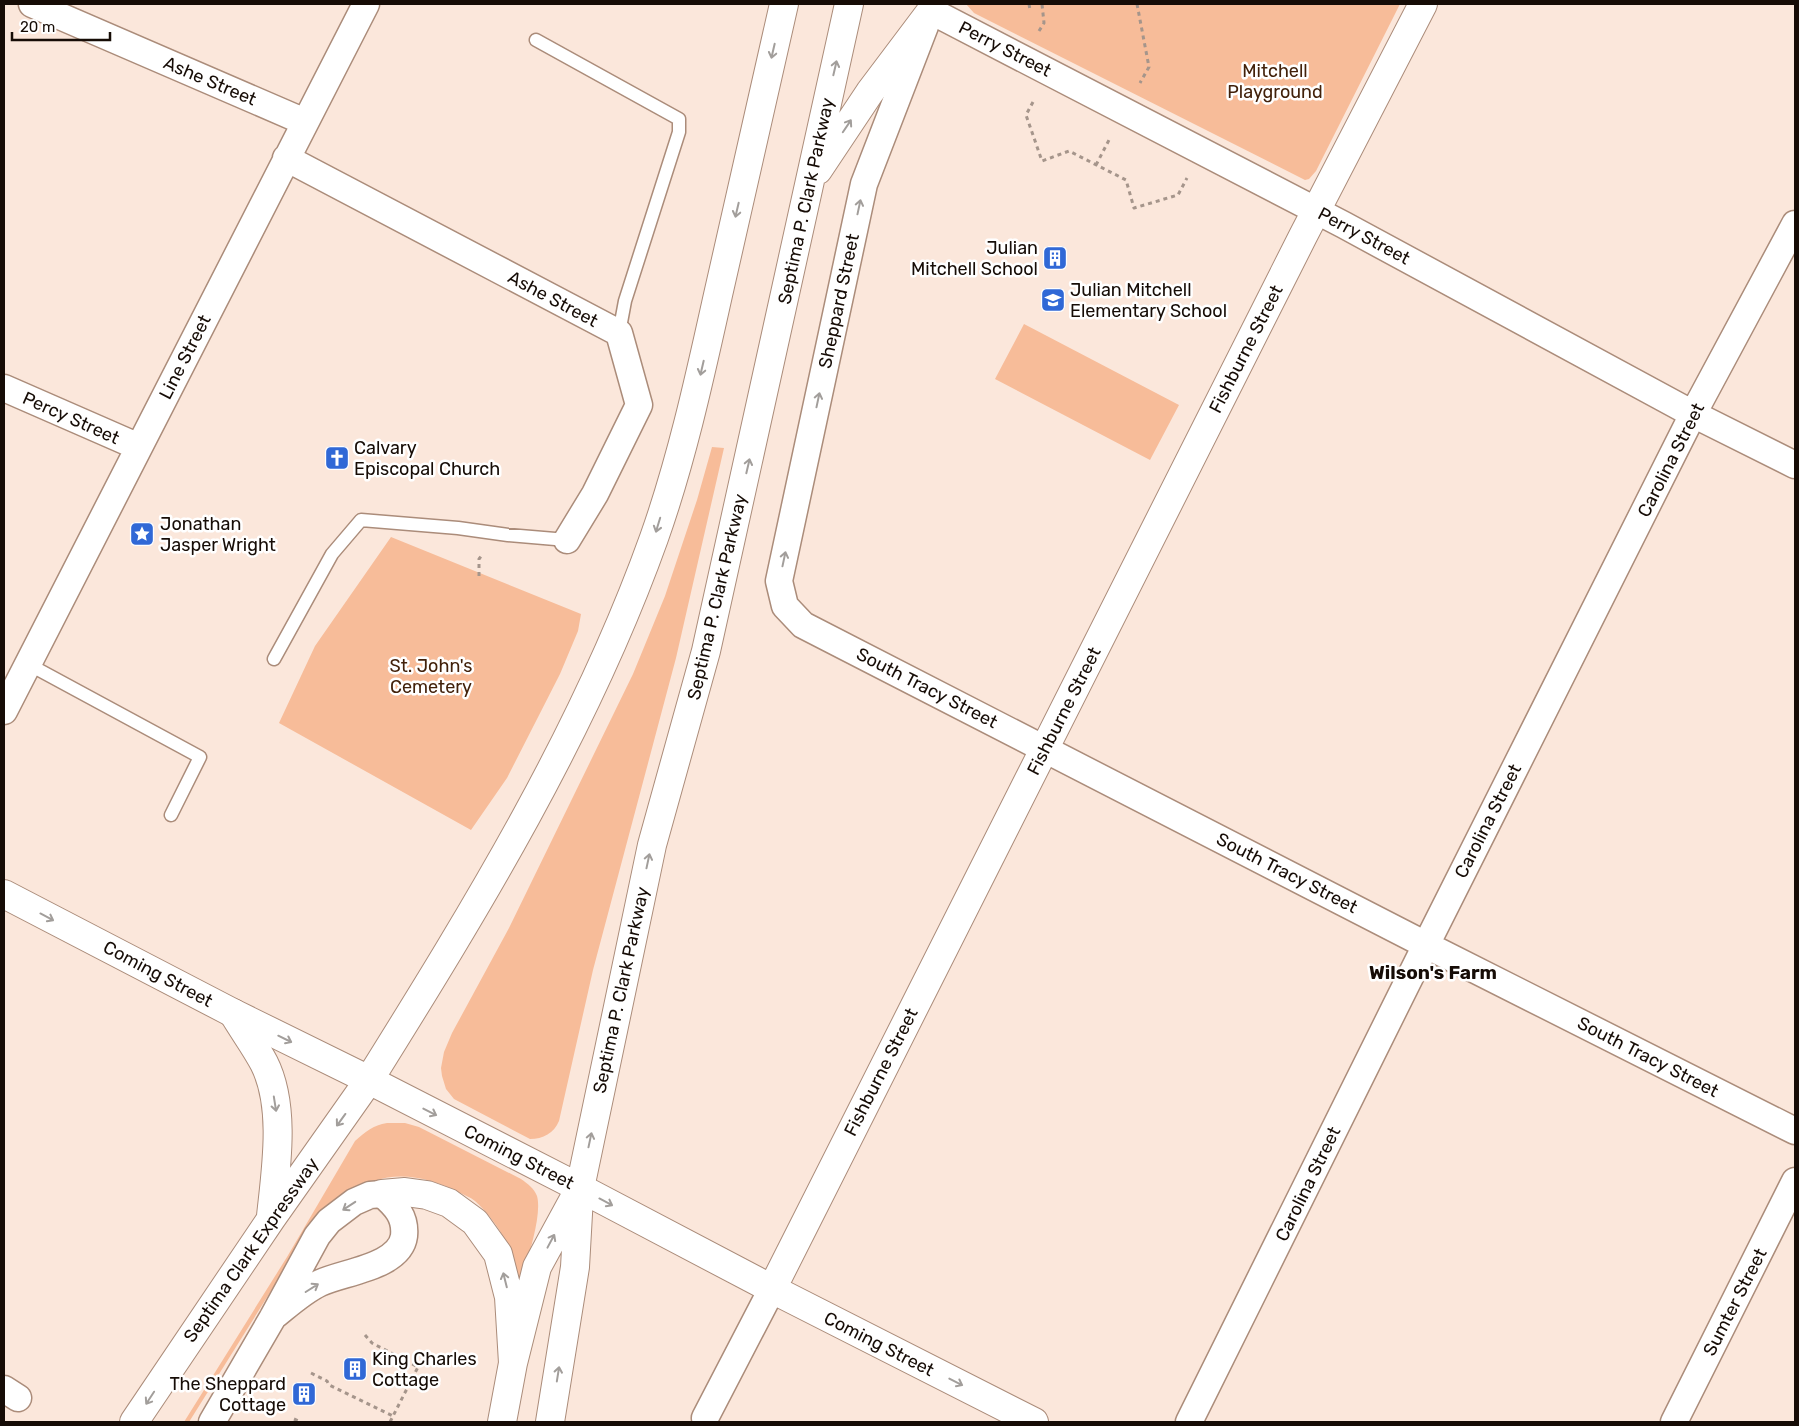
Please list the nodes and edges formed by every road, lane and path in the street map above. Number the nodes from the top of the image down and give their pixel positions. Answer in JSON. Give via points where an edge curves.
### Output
{"nodes":[{"id":1,"x":32,"y":4,"type":"edge"},
{"id":2,"x":366,"y":4,"type":"edge"},
{"id":3,"x":784,"y":4,"type":"edge"},
{"id":4,"x":849,"y":4,"type":"edge"},
{"id":5,"x":1029,"y":4,"type":"edge"},
{"id":6,"x":1042,"y":4,"type":"edge"},
{"id":7,"x":1137,"y":4,"type":"edge"},
{"id":8,"x":1423,"y":4,"type":"edge"},
{"id":9,"x":932,"y":7,"type":"edge"},
{"id":10,"x":1030,"y":10,"type":"dead end"},
{"id":11,"x":1039,"y":31,"type":"dead end"},
{"id":12,"x":536,"y":40,"type":"dead end"},
{"id":13,"x":1140,"y":83,"type":"dead end"},
{"id":14,"x":1033,"y":102,"type":"dead end"},
{"id":15,"x":305,"y":122,"type":"junction"},
{"id":16,"x":1109,"y":140,"type":"dead end"},
{"id":17,"x":286,"y":158,"type":"junction"},
{"id":18,"x":1096,"y":165,"type":"junction"},
{"id":19,"x":1187,"y":178,"type":"dead end"},
{"id":20,"x":810,"y":181,"type":"junction"},
{"id":21,"x":1316,"y":211,"type":"junction"},
{"id":22,"x":1795,"y":224,"type":"edge"},
{"id":23,"x":619,"y":333,"type":"junction"},
{"id":24,"x":4,"y":388,"type":"edge"},
{"id":25,"x":1693,"y":414,"type":"junction"},
{"id":26,"x":139,"y":448,"type":"junction"},
{"id":27,"x":1795,"y":465,"type":"edge"},
{"id":28,"x":566,"y":540,"type":"joint"},
{"id":29,"x":785,"y":606,"type":"joint"},
{"id":30,"x":274,"y":659,"type":"dead end"},
{"id":31,"x":28,"y":664,"type":"junction"},
{"id":32,"x":4,"y":711,"type":"edge"},
{"id":33,"x":1045,"y":748,"type":"junction"},
{"id":34,"x":171,"y":816,"type":"dead end"},
{"id":35,"x":4,"y":894,"type":"edge"},
{"id":36,"x":1426,"y":945,"type":"junction"},
{"id":37,"x":233,"y":1014,"type":"junction"},
{"id":38,"x":370,"y":1080,"type":"junction"},
{"id":39,"x":1795,"y":1131,"type":"edge"},
{"id":40,"x":1795,"y":1181,"type":"edge"},
{"id":41,"x":580,"y":1188,"type":"junction"},
{"id":42,"x":382,"y":1194,"type":"junction"},
{"id":43,"x":270,"y":1219,"type":"junction"},
{"id":44,"x":772,"y":1289,"type":"junction"},
{"id":45,"x":274,"y":1317,"type":"junction"},
{"id":46,"x":365,"y":1335,"type":"dead end"},
{"id":47,"x":513,"y":1363,"type":"junction"},
{"id":48,"x":311,"y":1372,"type":"dead end"},
{"id":49,"x":393,"y":1416,"type":"junction"},
{"id":50,"x":705,"y":1418,"type":"dead end"},
{"id":51,"x":294,"y":1419,"type":"dead end"},
{"id":52,"x":134,"y":1422,"type":"edge"},
{"id":53,"x":212,"y":1422,"type":"edge"},
{"id":54,"x":301,"y":1422,"type":"edge"},
{"id":55,"x":390,"y":1422,"type":"edge"},
{"id":56,"x":502,"y":1422,"type":"edge"},
{"id":57,"x":550,"y":1422,"type":"edge"},
{"id":58,"x":1034,"y":1422,"type":"edge"},
{"id":59,"x":1189,"y":1422,"type":"edge"},
{"id":60,"x":1674,"y":1422,"type":"edge"}],
"edges":[{"from":1,"to":15,"type":"street","name":"Ashe Street"},
{"from":2,"to":15,"type":"street","name":"Line Street"},
{"from":3,"to":38,"type":"main road","one_way":true,"via":[[690,417],[655,536],[620,627],[560,756],[475,906]]},
{"from":20,"to":4,"type":"main road","name":"Septima P. Clark Parkway","one_way":true},
{"from":5,"to":10,"type":"path"},
{"from":6,"to":11,"type":"path","via":[[1044,23]]},
{"from":7,"to":13,"type":"path","via":[[1149,67]]},
{"from":8,"to":21,"type":"main road","name":"Fishburne Street"},
{"from":20,"to":9,"type":"main road","one_way":true},
{"from":9,"to":21,"type":"street","name":"Perry Street"},
{"from":29,"to":9,"type":"street","name":"Sheppard Street","one_way":true,"via":[[779,581],[864,184]]},
{"from":12,"to":23,"type":"lane","via":[[679,119],[679,132],[625,300]]},
{"from":14,"to":18,"type":"path","via":[[1026,115],[1042,161],[1069,152]]},
{"from":15,"to":17,"type":"street","name":"Line Street"},
{"from":16,"to":18,"type":"path"},
{"from":17,"to":23,"type":"street","name":"Ashe Street"},
{"from":17,"to":26,"type":"street","name":"Line Street"},
{"from":18,"to":19,"type":"path","via":[[1126,180],[1134,208],[1178,195]]},
{"from":41,"to":20,"type":"main road","name":"Septima P. Clark Parkway","one_way":true,"via":[[652,845],[706,650]]},
{"from":21,"to":25,"type":"street","name":"Perry Street"},
{"from":21,"to":33,"type":"main road","name":"Fishburne Street"},
{"from":22,"to":25,"type":"street","name":"Carolina Street"},
{"from":23,"to":28,"type":"street","name":"Ashe Street","via":[[639,405],[595,494]]},
{"from":24,"to":26,"type":"street","name":"Percy Street"},
{"from":25,"to":27,"type":"street","name":"Perry Street"},
{"from":25,"to":36,"type":"street","name":"Carolina Street"},
{"from":26,"to":31,"type":"street","name":"Line Street"},
{"from":28,"to":30,"type":"lane","via":[[361,520],[332,554]]},
{"from":29,"to":33,"type":"street","name":"South Tracy Street","via":[[803,625]]},
{"from":31,"to":32,"type":"street","name":"Line Street"},
{"from":31,"to":34,"type":"lane","via":[[200,757]]},
{"from":33,"to":36,"type":"street","name":"South Tracy Street"},
{"from":33,"to":44,"type":"main road","name":"Fishburne Street"},
{"from":35,"to":37,"type":"main road","name":"Coming Street","one_way":true},
{"from":36,"to":39,"type":"street","name":"South Tracy Street"},
{"from":36,"to":59,"type":"street","name":"Carolina Street"},
{"from":37,"to":38,"type":"main road","name":"Coming Street","one_way":true},
{"from":37,"to":43,"type":"main road","one_way":true,"via":[[264,1064],[272,1088],[277,1116],[277,1163]]},
{"from":38,"to":41,"type":"main road","name":"Coming Street","one_way":true},
{"from":38,"to":43,"type":"main road","name":"Septima Clark Expressway","one_way":true},
{"from":40,"to":60,"type":"street","name":"Sumter Street"},
{"from":41,"to":44,"type":"main road","name":"Coming Street","one_way":true},
{"from":47,"to":41,"type":"main road","one_way":true,"via":[[537,1267]]},
{"from":57,"to":41,"type":"main road","one_way":true,"via":[[575,1267]]},
{"from":42,"to":45,"type":"street","one_way":true,"via":[[354,1202],[329,1221],[317,1236]]},
{"from":45,"to":42,"type":"street","one_way":true,"via":[[320,1283],[391,1257],[403,1243],[405,1226],[397,1207]]},
{"from":47,"to":42,"type":"main road","one_way":true,"via":[[509,1297],[498,1254],[474,1222],[449,1204],[427,1195],[405,1192]]},
{"from":43,"to":52,"type":"main road","name":"Septima Clark Expressway","one_way":true},
{"from":44,"to":50,"type":"street","name":"Fishburne Street"},
{"from":44,"to":58,"type":"main road","name":"Coming Street","one_way":true},
{"from":45,"to":53,"type":"street"},
{"from":46,"to":49,"type":"path","via":[[372,1343],[418,1367]]},
{"from":47,"to":56,"type":"main road"},
{"from":48,"to":49,"type":"path","via":[[328,1381],[329,1385]]},
{"from":49,"to":55,"type":"path"},
{"from":51,"to":54,"type":"path"}]}
